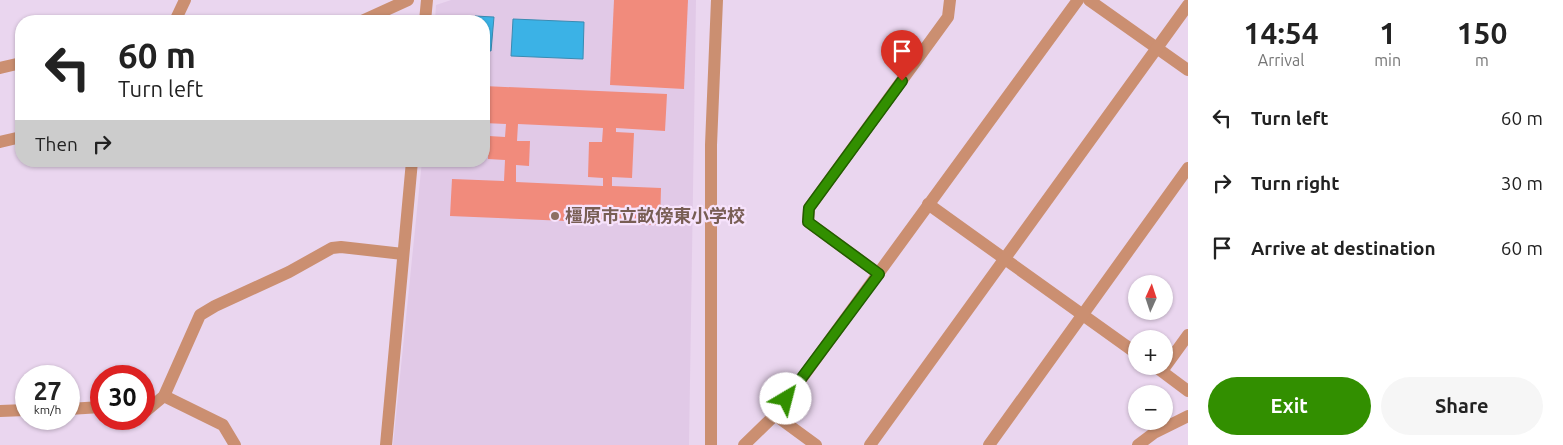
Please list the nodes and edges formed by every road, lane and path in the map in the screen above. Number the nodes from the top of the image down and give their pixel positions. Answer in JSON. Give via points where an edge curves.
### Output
{"nodes":[{"id":1,"x":185,"y":0,"type":"edge"},
{"id":2,"x":408,"y":0,"type":"edge"},
{"id":3,"x":427,"y":0,"type":"edge"},
{"id":4,"x":717,"y":0,"type":"edge"},
{"id":5,"x":950,"y":0,"type":"edge"},
{"id":6,"x":1078,"y":0,"type":"edge"},
{"id":7,"x":1089,"y":0,"type":"edge"},
{"id":8,"x":1188,"y":5,"type":"edge"},
{"id":9,"x":178,"y":15,"type":"edge"},
{"id":10,"x":375,"y":15,"type":"edge"},
{"id":11,"x":426,"y":15,"type":"edge"},
{"id":12,"x":1157,"y":48,"type":"junction"},
{"id":13,"x":15,"y":64,"type":"edge"},
{"id":14,"x":0,"y":68,"type":"edge"},
{"id":15,"x":1188,"y":70,"type":"edge"},
{"id":16,"x":15,"y":138,"type":"edge"},
{"id":17,"x":0,"y":142,"type":"edge"},
{"id":18,"x":411,"y":167,"type":"edge"},
{"id":19,"x":1188,"y":168,"type":"edge"},
{"id":20,"x":928,"y":204,"type":"junction"},
{"id":21,"x":403,"y":254,"type":"junction"},
{"id":22,"x":1004,"y":259,"type":"junction"},
{"id":23,"x":879,"y":274,"type":"junction"},
{"id":24,"x":1083,"y":316,"type":"junction"},
{"id":25,"x":1188,"y":335,"type":"edge"},
{"id":26,"x":1128,"y":347,"type":"edge"},
{"id":27,"x":1173,"y":352,"type":"edge"},
{"id":28,"x":1167,"y":375,"type":"edge"},
{"id":29,"x":1188,"y":391,"type":"edge"},
{"id":30,"x":164,"y":396,"type":"junction"},
{"id":31,"x":155,"y":404,"type":"edge"},
{"id":32,"x":15,"y":410,"type":"edge"},
{"id":33,"x":0,"y":411,"type":"edge"},
{"id":34,"x":775,"y":415,"type":"junction"},
{"id":35,"x":1188,"y":416,"type":"edge"},
{"id":36,"x":235,"y":445,"type":"edge"},
{"id":37,"x":386,"y":445,"type":"edge"},
{"id":38,"x":711,"y":445,"type":"edge"},
{"id":39,"x":744,"y":445,"type":"edge"},
{"id":40,"x":816,"y":445,"type":"edge"},
{"id":41,"x":870,"y":445,"type":"edge"},
{"id":42,"x":989,"y":445,"type":"edge"},
{"id":43,"x":1138,"y":445,"type":"edge"}],
"edges":[{"from":1,"to":9,"type":"street"},
{"from":2,"to":10,"type":"street"},
{"from":3,"to":11,"type":"street"},
{"from":4,"to":38,"type":"street","via":[[711,145]]},
{"from":5,"to":23,"type":"street","via":[[948,17],[809,208],[808,222]]},
{"from":6,"to":20,"type":"street"},
{"from":7,"to":12,"type":"street"},
{"from":8,"to":12,"type":"street"},
{"from":12,"to":15,"type":"street"},
{"from":12,"to":22,"type":"street"},
{"from":13,"to":14,"type":"street"},
{"from":16,"to":17,"type":"street"},
{"from":18,"to":21,"type":"street"},
{"from":19,"to":24,"type":"street"},
{"from":20,"to":22,"type":"street"},
{"from":20,"to":23,"type":"street"},
{"from":21,"to":30,"type":"street","via":[[332,248],[215,306],[200,315]]},
{"from":21,"to":37,"type":"street"},
{"from":22,"to":24,"type":"street"},
{"from":22,"to":41,"type":"street"},
{"from":23,"to":34,"type":"street"},
{"from":24,"to":26,"type":"street"},
{"from":24,"to":42,"type":"street"},
{"from":25,"to":27,"type":"street"},
{"from":28,"to":29,"type":"street"},
{"from":30,"to":31,"type":"street"},
{"from":30,"to":36,"type":"street","via":[[223,425]]},
{"from":32,"to":33,"type":"street"},
{"from":34,"to":39,"type":"street"},
{"from":34,"to":40,"type":"street"},
{"from":35,"to":43,"type":"street"}]}
